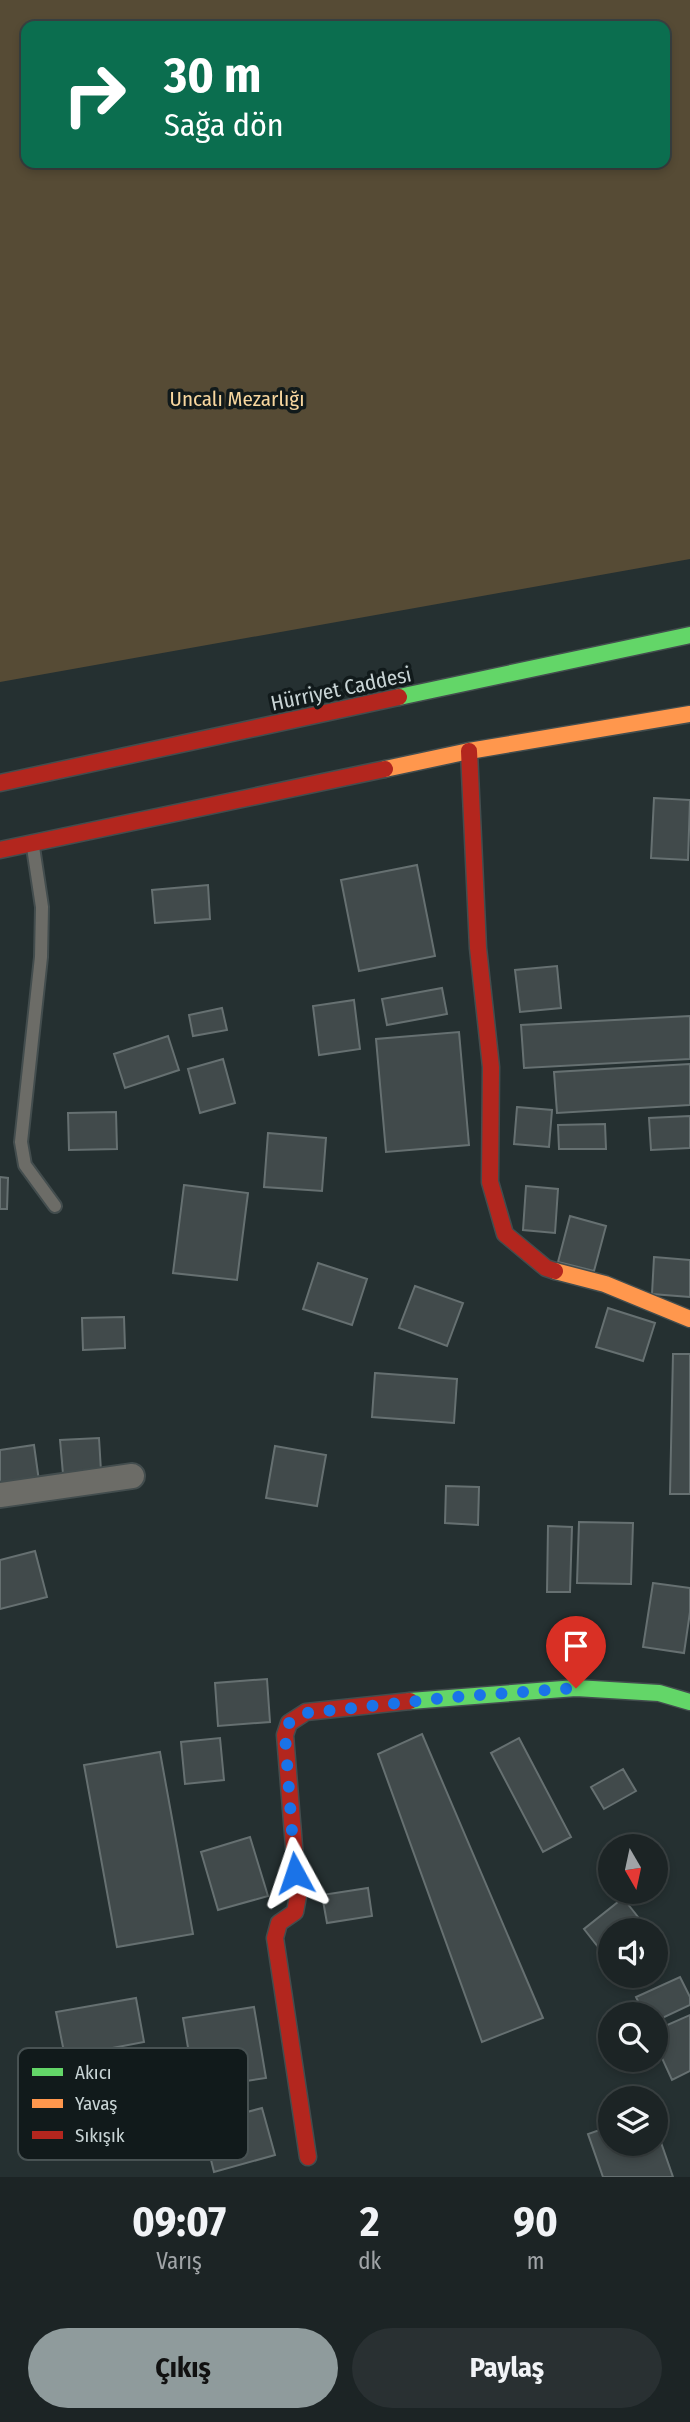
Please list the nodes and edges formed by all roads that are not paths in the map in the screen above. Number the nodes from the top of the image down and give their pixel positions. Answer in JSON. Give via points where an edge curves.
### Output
{"nodes":[{"id":1,"x":690,"y":635,"type":"edge"},
{"id":2,"x":690,"y":714,"type":"edge"},
{"id":3,"x":469,"y":751,"type":"junction"},
{"id":4,"x":0,"y":783,"type":"edge"},
{"id":5,"x":33,"y":844,"type":"junction"},
{"id":6,"x":0,"y":850,"type":"edge"},
{"id":7,"x":55,"y":1206,"type":"dead end"},
{"id":8,"x":690,"y":1319,"type":"edge"},
{"id":9,"x":132,"y":1476,"type":"dead end"},
{"id":10,"x":0,"y":1495,"type":"edge"},
{"id":11,"x":690,"y":1702,"type":"edge"},
{"id":12,"x":308,"y":2157,"type":"dead end"}],
"edges":[{"from":1,"to":4,"type":"main road","name":"Hürriyet Caddesi"},
{"from":2,"to":3,"type":"main road"},
{"from":3,"to":5,"type":"main road"},
{"from":3,"to":8,"type":"main road","via":[[478,948],[491,1067],[491,1182],[505,1234],[546,1268],[605,1284]]},
{"from":5,"to":6,"type":"main road"},
{"from":5,"to":7,"type":"lane","via":[[42,908],[41,957],[21,1142],[25,1165]]},
{"from":9,"to":10,"type":"street"},
{"from":11,"to":12,"type":"main road","via":[[659,1693],[576,1688],[306,1713],[289,1723],[285,1735],[298,1896],[295,1912],[279,1923],[275,1938]]}]}
